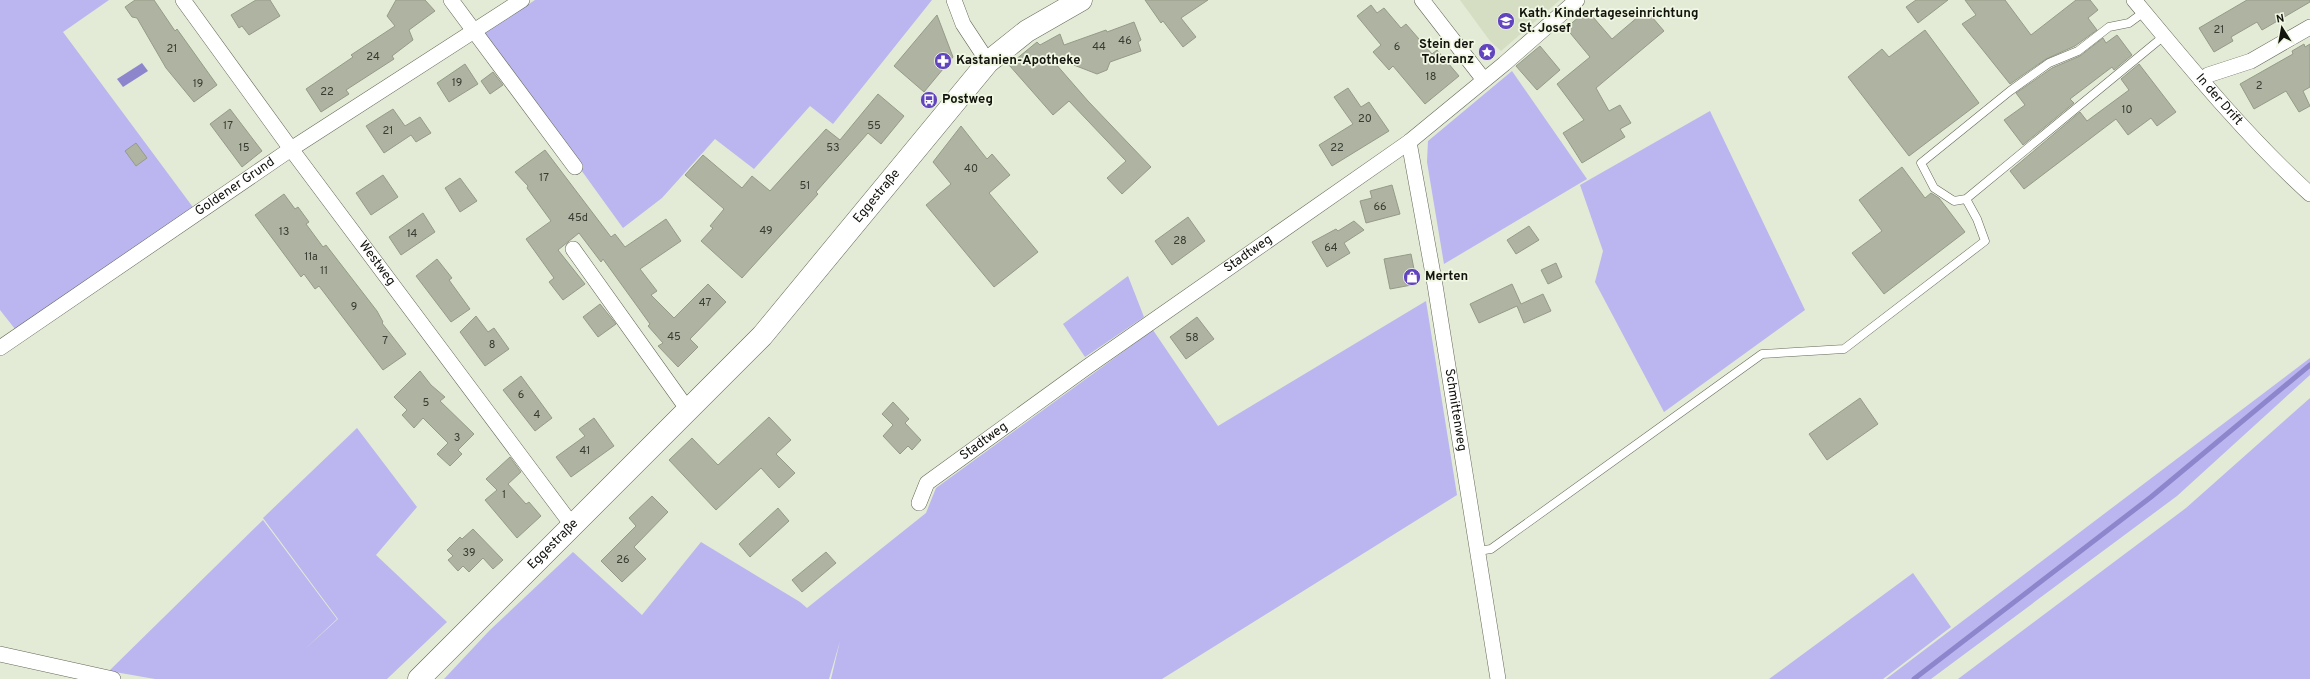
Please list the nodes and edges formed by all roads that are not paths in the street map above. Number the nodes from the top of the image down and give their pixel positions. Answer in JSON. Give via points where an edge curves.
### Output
{"nodes":[{"id":1,"x":183,"y":0,"type":"edge"},
{"id":2,"x":451,"y":0,"type":"edge"},
{"id":3,"x":522,"y":0,"type":"edge"},
{"id":4,"x":954,"y":0,"type":"edge"},
{"id":5,"x":1081,"y":0,"type":"edge"},
{"id":6,"x":1422,"y":0,"type":"edge"},
{"id":7,"x":1577,"y":0,"type":"edge"},
{"id":8,"x":2134,"y":0,"type":"edge"},
{"id":9,"x":2144,"y":12,"type":"junction"},
{"id":10,"x":2310,"y":27,"type":"edge"},
{"id":11,"x":474,"y":31,"type":"junction"},
{"id":12,"x":2164,"y":36,"type":"junction"},
{"id":13,"x":988,"y":62,"type":"junction"},
{"id":14,"x":1484,"y":80,"type":"junction"},
{"id":15,"x":2201,"y":80,"type":"junction"},
{"id":16,"x":1409,"y":142,"type":"junction"},
{"id":17,"x":291,"y":149,"type":"junction"},
{"id":18,"x":575,"y":167,"type":"dead end"},
{"id":19,"x":2310,"y":194,"type":"edge"},
{"id":20,"x":1966,"y":199,"type":"junction"},
{"id":21,"x":573,"y":249,"type":"dead end"},
{"id":22,"x":0,"y":348,"type":"edge"},
{"id":23,"x":688,"y":410,"type":"junction"},
{"id":24,"x":919,"y":503,"type":"dead end"},
{"id":25,"x":572,"y":525,"type":"junction"},
{"id":26,"x":1478,"y":551,"type":"junction"},
{"id":27,"x":0,"y":654,"type":"edge"},
{"id":28,"x":113,"y":679,"type":"edge"},
{"id":29,"x":419,"y":679,"type":"edge"},
{"id":30,"x":1498,"y":679,"type":"edge"}],
"edges":[{"from":1,"to":17,"type":"street","name":"Westweg"},
{"from":2,"to":11,"type":"street"},
{"from":3,"to":11,"type":"street","name":"Goldener Grund"},
{"from":4,"to":13,"type":"street","via":[[963,24]]},
{"from":5,"to":13,"type":"main road","name":"Eggestraße","via":[[1027,31]]},
{"from":6,"to":14,"type":"street"},
{"from":7,"to":14,"type":"street","name":"Stadtweg"},
{"from":8,"to":9,"type":"street","name":"In der Drift"},
{"from":9,"to":12,"type":"street","name":"In der Drift"},
{"from":9,"to":20,"type":"lane","via":[[2129,23],[2109,27],[2078,51],[2049,63],[1921,163],[1934,188],[1954,201]]},
{"from":10,"to":15,"type":"street","via":[[2251,61],[2208,75]]},
{"from":11,"to":17,"type":"street","name":"Goldener Grund"},
{"from":11,"to":18,"type":"street"},
{"from":12,"to":15,"type":"street","name":"In der Drift"},
{"from":12,"to":20,"type":"lane"},
{"from":13,"to":23,"type":"main road","name":"Eggestraße","via":[[762,336]]},
{"from":14,"to":16,"type":"street","name":"Stadtweg"},
{"from":15,"to":19,"type":"street","name":"In der Drift","via":[[2277,163]]},
{"from":16,"to":24,"type":"street","name":"Stadtweg","via":[[1080,372],[927,483]]},
{"from":16,"to":26,"type":"street","name":"Schmittenweg"},
{"from":17,"to":22,"type":"street","name":"Goldener Grund"},
{"from":17,"to":25,"type":"street","name":"Westweg"},
{"from":20,"to":26,"type":"lane","via":[[1985,241],[1844,349],[1762,354],[1491,549]]},
{"from":21,"to":23,"type":"street"},
{"from":23,"to":25,"type":"main road","name":"Eggestraße"},
{"from":25,"to":29,"type":"main road","name":"Eggestraße"},
{"from":26,"to":30,"type":"street","name":"Schmittenweg"},
{"from":27,"to":28,"type":"street"}]}
